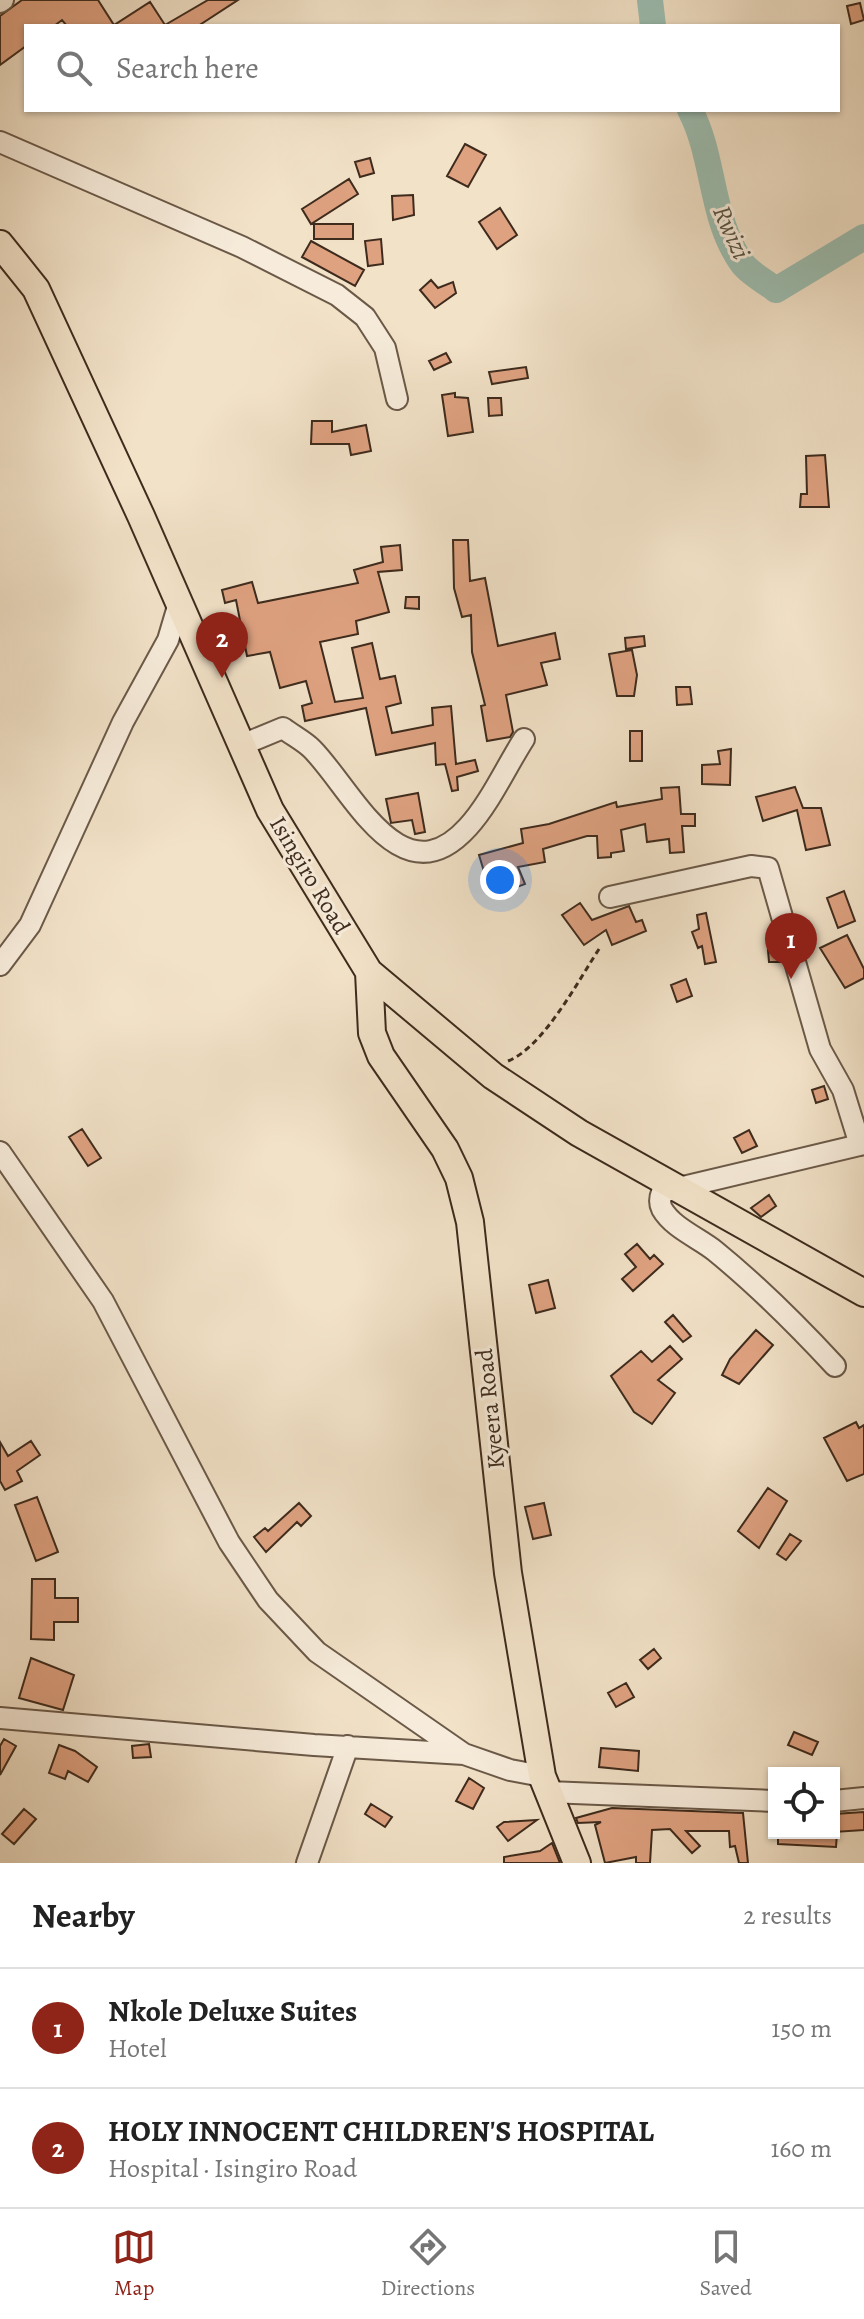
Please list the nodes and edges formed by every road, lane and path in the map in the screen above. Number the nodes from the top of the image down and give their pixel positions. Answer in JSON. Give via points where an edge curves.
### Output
{"nodes":[{"id":1,"x":0,"y":142,"type":"edge"},
{"id":2,"x":0,"y":244,"type":"edge"},
{"id":3,"x":397,"y":399,"type":"dead end"},
{"id":4,"x":179,"y":603,"type":"junction"},
{"id":5,"x":524,"y":739,"type":"dead end"},
{"id":6,"x":242,"y":745,"type":"junction"},
{"id":7,"x":610,"y":897,"type":"dead end"},
{"id":8,"x":601,"y":946,"type":"dead end"},
{"id":9,"x":0,"y":965,"type":"edge"},
{"id":10,"x":369,"y":972,"type":"junction"},
{"id":11,"x":485,"y":1070,"type":"junction"},
{"id":12,"x":862,"y":1144,"type":"edge"},
{"id":13,"x":0,"y":1152,"type":"edge"},
{"id":14,"x":681,"y":1190,"type":"junction"},
{"id":15,"x":864,"y":1293,"type":"edge"},
{"id":16,"x":835,"y":1366,"type":"dead end"},
{"id":17,"x":0,"y":1718,"type":"edge"},
{"id":18,"x":348,"y":1746,"type":"junction"},
{"id":19,"x":464,"y":1754,"type":"junction"},
{"id":20,"x":545,"y":1784,"type":"junction"},
{"id":21,"x":864,"y":1798,"type":"edge"},
{"id":22,"x":840,"y":1800,"type":"edge"},
{"id":23,"x":768,"y":1801,"type":"edge"},
{"id":24,"x":307,"y":1863,"type":"edge"},
{"id":25,"x":577,"y":1863,"type":"edge"}],
"edges":[{"from":1,"to":3,"type":"street","via":[[242,247],[337,295],[365,317],[385,348]]},
{"from":2,"to":4,"type":"main road","name":"Isingiro Road","via":[[36,289]]},
{"from":4,"to":6,"type":"main road","name":"Isingiro Road"},
{"from":4,"to":9,"type":"street","via":[[168,640],[123,722],[30,925]]},
{"from":5,"to":6,"type":"street","via":[[468,828],[439,848],[415,850],[395,846],[312,748],[283,728]]},
{"from":6,"to":10,"type":"main road","name":"Isingiro Road","via":[[291,847]]},
{"from":7,"to":12,"type":"street","via":[[751,866],[768,868],[820,1049],[843,1090]]},
{"from":8,"to":11,"type":"path","via":[[552,1020],[518,1057]]},
{"from":10,"to":11,"type":"main road","name":"Isingiro Road"},
{"from":10,"to":20,"type":"main road","name":"Kyeera Road","via":[[372,1033],[381,1056],[445,1149],[470,1222],[508,1573]]},
{"from":11,"to":14,"type":"main road","name":"Isingiro Road","via":[[579,1133]]},
{"from":12,"to":14,"type":"street"},
{"from":13,"to":19,"type":"street","via":[[103,1301],[229,1542],[268,1600],[317,1652]]},
{"from":14,"to":15,"type":"main road","name":"Isingiro Road"},
{"from":14,"to":16,"type":"street","via":[[662,1192],[662,1209],[785,1312]]},
{"from":17,"to":18,"type":"street"},
{"from":18,"to":19,"type":"street"},
{"from":18,"to":24,"type":"street"},
{"from":19,"to":20,"type":"street"},
{"from":20,"to":23,"type":"street"},
{"from":20,"to":25,"type":"main road","name":"Kyeera Road"},
{"from":21,"to":22,"type":"street"}]}
